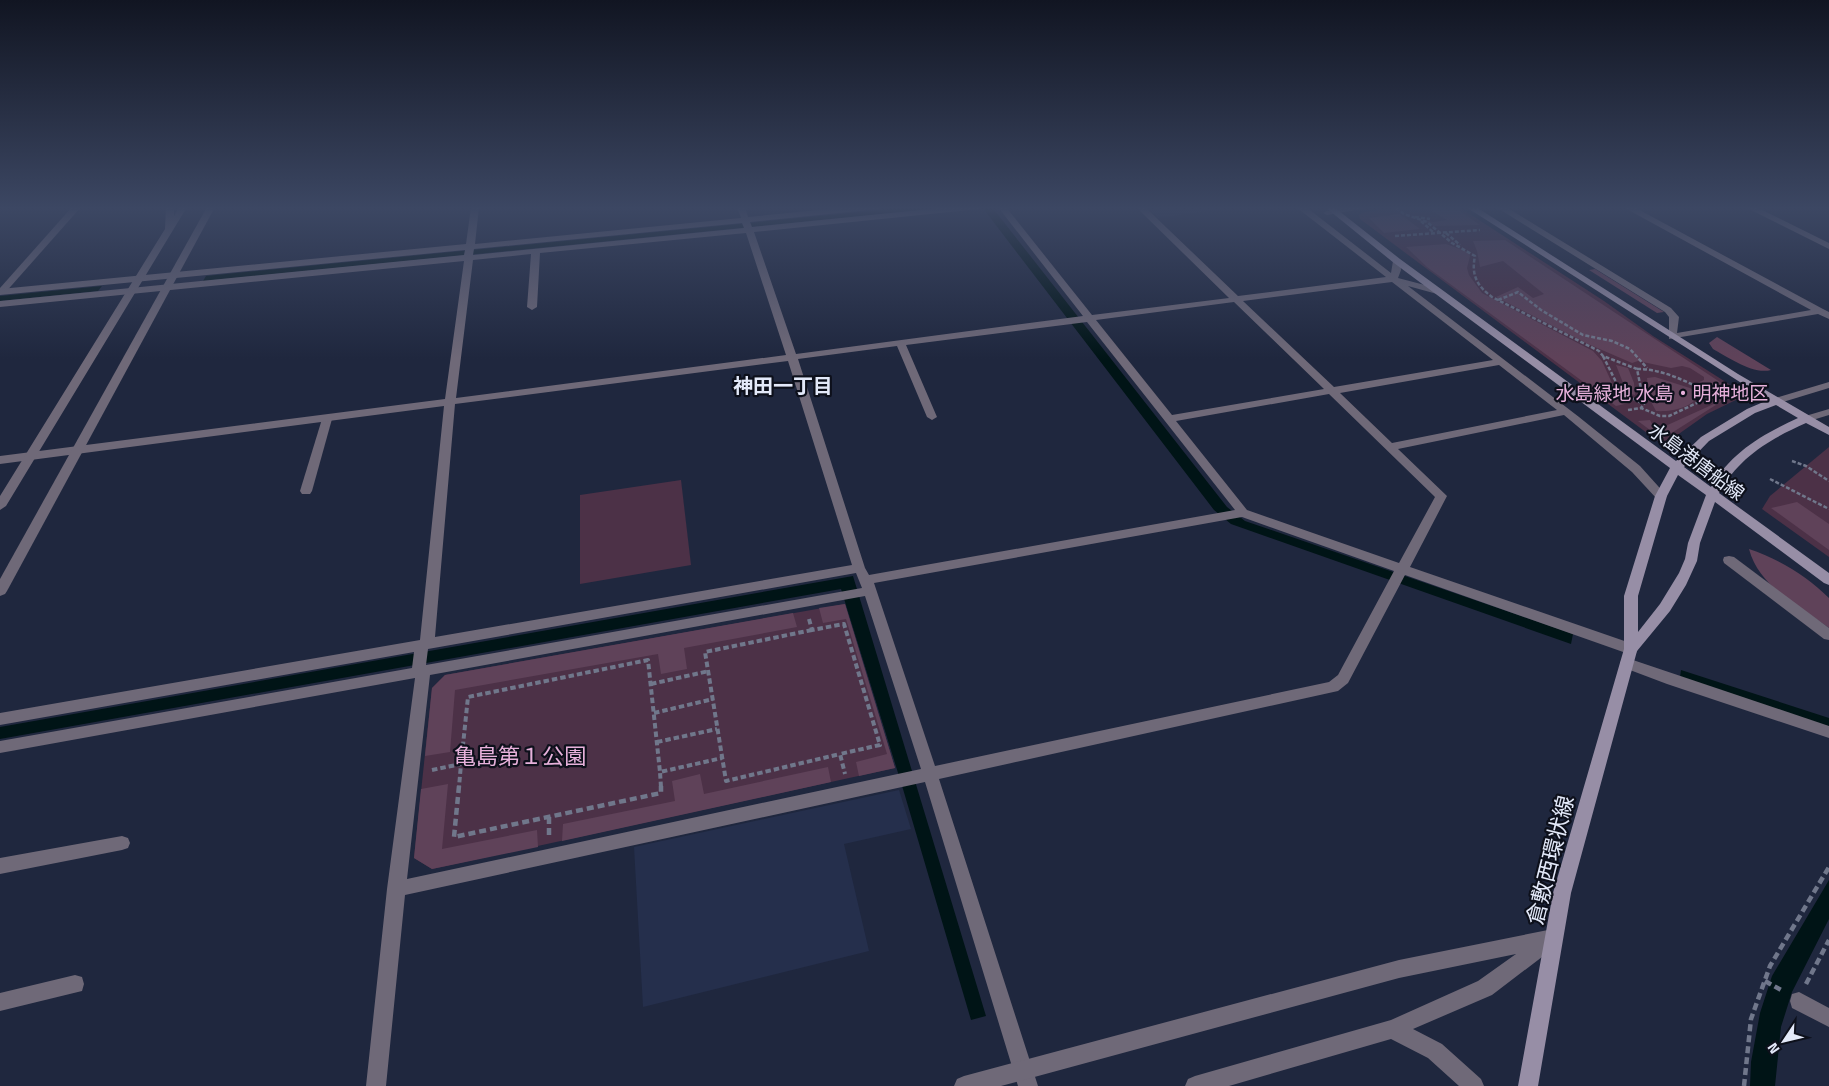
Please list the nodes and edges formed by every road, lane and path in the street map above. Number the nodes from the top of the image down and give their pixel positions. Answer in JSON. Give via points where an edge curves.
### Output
{"nodes":[{"id":1,"x":32,"y":258,"type":"edge"},
{"id":2,"x":152,"y":258,"type":"edge"},
{"id":3,"x":183,"y":258,"type":"edge"},
{"id":4,"x":399,"y":258,"type":"edge"},
{"id":5,"x":422,"y":258,"type":"edge"},
{"id":6,"x":469,"y":258,"type":"edge"},
{"id":7,"x":536,"y":258,"type":"edge"},
{"id":8,"x":758,"y":258,"type":"edge"},
{"id":9,"x":1040,"y":258,"type":"edge"},
{"id":10,"x":1193,"y":258,"type":"edge"},
{"id":11,"x":1365,"y":258,"type":"edge"},
{"id":12,"x":1392,"y":258,"type":"edge"},
{"id":13,"x":1474,"y":258,"type":"edge"},
{"id":14,"x":1549,"y":258,"type":"edge"},
{"id":15,"x":1583,"y":258,"type":"edge"},
{"id":16,"x":1721,"y":258,"type":"edge"},
{"id":17,"x":1396,"y":261,"type":"junction"},
{"id":18,"x":172,"y":276,"type":"junction"},
{"id":19,"x":140,"y":279,"type":"junction"},
{"id":20,"x":1393,"y":279,"type":"junction"},
{"id":21,"x":165,"y":288,"type":"junction"},
{"id":22,"x":1437,"y":291,"type":"junction"},
{"id":23,"x":130,"y":292,"type":"junction"},
{"id":24,"x":0,"y":293,"type":"edge"},
{"id":25,"x":1236,"y":299,"type":"junction"},
{"id":26,"x":1498,"y":300,"type":"junction"},
{"id":27,"x":0,"y":304,"type":"edge"},
{"id":28,"x":532,"y":307,"type":"dead end"},
{"id":29,"x":1820,"y":311,"type":"junction"},
{"id":30,"x":1829,"y":316,"type":"edge"},
{"id":31,"x":1086,"y":319,"type":"junction"},
{"id":32,"x":1672,"y":337,"type":"junction"},
{"id":33,"x":900,"y":343,"type":"junction"},
{"id":34,"x":1603,"y":356,"type":"junction"},
{"id":35,"x":792,"y":357,"type":"junction"},
{"id":36,"x":1500,"y":362,"type":"junction"},
{"id":37,"x":1647,"y":368,"type":"junction"},
{"id":38,"x":1637,"y":370,"type":"junction"},
{"id":39,"x":1829,"y":386,"type":"edge"},
{"id":40,"x":1730,"y":388,"type":"dead end"},
{"id":41,"x":1330,"y":391,"type":"junction"},
{"id":42,"x":1713,"y":394,"type":"junction"},
{"id":43,"x":1776,"y":401,"type":"junction"},
{"id":44,"x":450,"y":402,"type":"junction"},
{"id":45,"x":1644,"y":404,"type":"junction"},
{"id":46,"x":1641,"y":408,"type":"junction"},
{"id":47,"x":1565,"y":412,"type":"junction"},
{"id":48,"x":1620,"y":412,"type":"dead end"},
{"id":49,"x":1829,"y":412,"type":"edge"},
{"id":50,"x":932,"y":417,"type":"dead end"},
{"id":51,"x":1806,"y":418,"type":"junction"},
{"id":52,"x":327,"y":419,"type":"junction"},
{"id":53,"x":1168,"y":419,"type":"junction"},
{"id":54,"x":1829,"y":432,"type":"edge"},
{"id":55,"x":1390,"y":447,"type":"junction"},
{"id":56,"x":78,"y":450,"type":"junction"},
{"id":57,"x":31,"y":456,"type":"junction"},
{"id":58,"x":0,"y":460,"type":"edge"},
{"id":59,"x":1792,"y":461,"type":"dead end"},
{"id":60,"x":1676,"y":468,"type":"junction"},
{"id":61,"x":1770,"y":480,"type":"dead end"},
{"id":62,"x":1829,"y":481,"type":"edge"},
{"id":63,"x":306,"y":491,"type":"dead end"},
{"id":64,"x":1712,"y":495,"type":"junction"},
{"id":65,"x":1661,"y":496,"type":"junction"},
{"id":66,"x":0,"y":506,"type":"edge"},
{"id":67,"x":1829,"y":510,"type":"edge"},
{"id":68,"x":1240,"y":513,"type":"junction"},
{"id":69,"x":1729,"y":560,"type":"dead end"},
{"id":70,"x":1400,"y":576,"type":"junction"},
{"id":71,"x":1829,"y":580,"type":"edge"},
{"id":72,"x":864,"y":583,"type":"junction"},
{"id":73,"x":0,"y":591,"type":"edge"},
{"id":74,"x":805,"y":603,"type":"junction"},
{"id":75,"x":812,"y":630,"type":"junction"},
{"id":76,"x":1829,"y":635,"type":"edge"},
{"id":77,"x":1629,"y":656,"type":"junction"},
{"id":78,"x":422,"y":658,"type":"junction"},
{"id":79,"x":709,"y":671,"type":"junction"},
{"id":80,"x":651,"y":684,"type":"junction"},
{"id":81,"x":713,"y":699,"type":"junction"},
{"id":82,"x":654,"y":713,"type":"junction"},
{"id":83,"x":0,"y":719,"type":"edge"},
{"id":84,"x":718,"y":729,"type":"junction"},
{"id":85,"x":1829,"y":732,"type":"edge"},
{"id":86,"x":657,"y":742,"type":"junction"},
{"id":87,"x":0,"y":746,"type":"edge"},
{"id":88,"x":840,"y":754,"type":"junction"},
{"id":89,"x":722,"y":758,"type":"junction"},
{"id":90,"x":461,"y":764,"type":"junction"},
{"id":91,"x":660,"y":772,"type":"junction"},
{"id":92,"x":409,"y":775,"type":"junction"},
{"id":93,"x":924,"y":775,"type":"junction"},
{"id":94,"x":849,"y":791,"type":"junction"},
{"id":95,"x":122,"y":843,"type":"dead end"},
{"id":96,"x":0,"y":866,"type":"edge"},
{"id":97,"x":1829,"y":867,"type":"edge"},
{"id":98,"x":396,"y":889,"type":"junction"},
{"id":99,"x":1553,"y":938,"type":"junction"},
{"id":100,"x":1829,"y":940,"type":"edge"},
{"id":101,"x":75,"y":984,"type":"dead end"},
{"id":102,"x":1799,"y":1001,"type":"joint"},
{"id":103,"x":0,"y":1002,"type":"edge"},
{"id":104,"x":1829,"y":1018,"type":"edge"},
{"id":105,"x":1392,"y":1030,"type":"junction"},
{"id":106,"x":1026,"y":1078,"type":"edge"},
{"id":107,"x":989,"y":1083,"type":"edge"},
{"id":108,"x":376,"y":1086,"type":"edge"},
{"id":109,"x":964,"y":1086,"type":"edge"},
{"id":110,"x":1195,"y":1086,"type":"edge"},
{"id":111,"x":1474,"y":1086,"type":"edge"},
{"id":112,"x":1528,"y":1086,"type":"edge"},
{"id":113,"x":1744,"y":1086,"type":"edge"}],
"edges":[{"from":1,"to":24,"type":"street"},
{"from":2,"to":19,"type":"street"},
{"from":3,"to":18,"type":"street"},
{"from":4,"to":18,"type":"street"},
{"from":5,"to":21,"type":"street"},
{"from":6,"to":44,"type":"street"},
{"from":7,"to":28,"type":"street"},
{"from":8,"to":35,"type":"street"},
{"from":9,"to":31,"type":"street"},
{"from":10,"to":25,"type":"street"},
{"from":11,"to":20,"type":"street"},
{"from":12,"to":17,"type":"main road","name":"水島港唐船線"},
{"from":13,"to":26,"type":"path","via":[[1472,274],[1483,291]]},
{"from":14,"to":32,"type":"main road"},
{"from":15,"to":32,"type":"street","via":[[1668,310],[1674,317]]},
{"from":16,"to":29,"type":"street"},
{"from":17,"to":20,"type":"street"},
{"from":17,"to":22,"type":"main road","name":"水島港唐船線"},
{"from":18,"to":19,"type":"street"},
{"from":18,"to":21,"type":"street"},
{"from":19,"to":23,"type":"street"},
{"from":19,"to":24,"type":"street"},
{"from":20,"to":22,"type":"street"},
{"from":20,"to":25,"type":"street"},
{"from":20,"to":36,"type":"street"},
{"from":21,"to":23,"type":"street"},
{"from":21,"to":56,"type":"street"},
{"from":22,"to":60,"type":"main road","name":"水島港唐船線"},
{"from":23,"to":27,"type":"street"},
{"from":23,"to":57,"type":"street"},
{"from":25,"to":31,"type":"street"},
{"from":25,"to":41,"type":"street"},
{"from":26,"to":34,"type":"path","via":[[1599,351]]},
{"from":26,"to":37,"type":"path","via":[[1518,292],[1583,335],[1612,341],[1630,349]]},
{"from":29,"to":30,"type":"street"},
{"from":29,"to":32,"type":"street"},
{"from":31,"to":33,"type":"street"},
{"from":31,"to":53,"type":"street"},
{"from":32,"to":43,"type":"main road"},
{"from":33,"to":35,"type":"street"},
{"from":33,"to":50,"type":"street"},
{"from":34,"to":38,"type":"path"},
{"from":34,"to":45,"type":"path","via":[[1622,392]]},
{"from":35,"to":44,"type":"street"},
{"from":35,"to":72,"type":"street"},
{"from":36,"to":41,"type":"street"},
{"from":36,"to":47,"type":"street"},
{"from":37,"to":38,"type":"path"},
{"from":37,"to":42,"type":"path"},
{"from":38,"to":45,"type":"path"},
{"from":39,"to":43,"type":"street"},
{"from":40,"to":42,"type":"path"},
{"from":41,"to":53,"type":"street"},
{"from":41,"to":55,"type":"street"},
{"from":42,"to":46,"type":"path","via":[[1669,416]]},
{"from":43,"to":51,"type":"main road"},
{"from":43,"to":60,"type":"main road","name":"倉敷西環状線","via":[[1751,411],[1705,439]]},
{"from":44,"to":52,"type":"street"},
{"from":44,"to":78,"type":"street"},
{"from":45,"to":46,"type":"path"},
{"from":46,"to":48,"type":"path"},
{"from":47,"to":55,"type":"street"},
{"from":47,"to":65,"type":"street","via":[[1636,469]]},
{"from":49,"to":51,"type":"street"},
{"from":51,"to":54,"type":"main road"},
{"from":51,"to":64,"type":"main road","name":"倉敷西環状線","via":[[1752,446],[1730,465]]},
{"from":52,"to":56,"type":"street"},
{"from":52,"to":63,"type":"street"},
{"from":53,"to":68,"type":"street"},
{"from":55,"to":70,"type":"street","via":[[1441,496]]},
{"from":56,"to":57,"type":"street"},
{"from":56,"to":73,"type":"street"},
{"from":57,"to":58,"type":"street"},
{"from":57,"to":66,"type":"street"},
{"from":59,"to":62,"type":"path"},
{"from":60,"to":64,"type":"main road","name":"水島港唐船線"},
{"from":60,"to":65,"type":"main road","name":"倉敷西環状線"},
{"from":61,"to":67,"type":"path"},
{"from":64,"to":71,"type":"main road","name":"水島港唐船線"},
{"from":64,"to":77,"type":"main road","name":"倉敷西環状線","via":[[1691,561],[1666,609]]},
{"from":65,"to":77,"type":"main road","name":"倉敷西環状線","via":[[1631,596]]},
{"from":68,"to":70,"type":"street"},
{"from":68,"to":72,"type":"street"},
{"from":69,"to":76,"type":"street"},
{"from":70,"to":77,"type":"street"},
{"from":70,"to":93,"type":"street","via":[[1343,679],[1333,688]]},
{"from":72,"to":74,"type":"street","via":[[840,596]]},
{"from":72,"to":78,"type":"street"},
{"from":72,"to":93,"type":"street"},
{"from":74,"to":75,"type":"path"},
{"from":74,"to":78,"type":"street"},
{"from":75,"to":79,"type":"path","via":[[705,652]]},
{"from":75,"to":88,"type":"path","via":[[844,624],[880,745]]},
{"from":77,"to":85,"type":"street","via":[[1672,680]]},
{"from":77,"to":99,"type":"main road","name":"倉敷西環状線","via":[[1566,877]]},
{"from":78,"to":83,"type":"street"},
{"from":78,"to":87,"type":"street"},
{"from":78,"to":92,"type":"street"},
{"from":79,"to":80,"type":"path"},
{"from":79,"to":81,"type":"path"},
{"from":80,"to":82,"type":"path"},
{"from":80,"to":90,"type":"path","via":[[648,660],[468,696]]},
{"from":81,"to":82,"type":"path"},
{"from":81,"to":84,"type":"path"},
{"from":82,"to":86,"type":"path"},
{"from":84,"to":86,"type":"path"},
{"from":84,"to":89,"type":"path"},
{"from":86,"to":91,"type":"path"},
{"from":88,"to":89,"type":"path","via":[[726,781]]},
{"from":88,"to":94,"type":"path"},
{"from":89,"to":91,"type":"path"},
{"from":90,"to":91,"type":"path","via":[[454,837],[661,793]]},
{"from":90,"to":92,"type":"path"},
{"from":92,"to":98,"type":"street"},
{"from":93,"to":94,"type":"street"},
{"from":93,"to":106,"type":"street"},
{"from":94,"to":98,"type":"street"},
{"from":95,"to":96,"type":"street"},
{"from":97,"to":113,"type":"path","via":[[1770,966],[1751,1019]]},
{"from":98,"to":108,"type":"street"},
{"from":99,"to":105,"type":"street","via":[[1485,988]]},
{"from":99,"to":106,"type":"street","via":[[1398,969]]},
{"from":99,"to":112,"type":"main road","name":"倉敷西環状線"},
{"from":100,"to":102,"type":"path"},
{"from":101,"to":103,"type":"street"},
{"from":102,"to":104,"type":"street"},
{"from":105,"to":110,"type":"street"},
{"from":105,"to":111,"type":"street","via":[[1435,1051]]},
{"from":106,"to":107,"type":"street"},
{"from":107,"to":109,"type":"street"}]}
